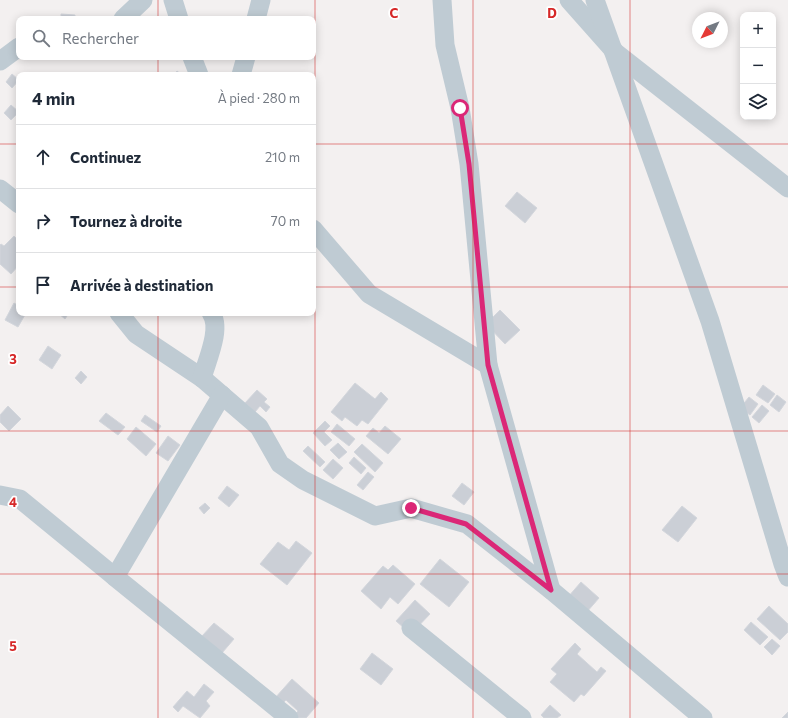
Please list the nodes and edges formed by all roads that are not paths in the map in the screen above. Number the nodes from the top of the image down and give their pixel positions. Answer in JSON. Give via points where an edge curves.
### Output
{"nodes":[{"id":1,"x":143,"y":0,"type":"edge"},
{"id":2,"x":173,"y":0,"type":"edge"},
{"id":3,"x":261,"y":0,"type":"edge"},
{"id":4,"x":442,"y":0,"type":"edge"},
{"id":5,"x":569,"y":0,"type":"edge"},
{"id":6,"x":596,"y":0,"type":"edge"},
{"id":7,"x":125,"y":16,"type":"edge"},
{"id":8,"x":178,"y":16,"type":"edge"},
{"id":9,"x":257,"y":16,"type":"edge"},
{"id":10,"x":16,"y":49,"type":"edge"},
{"id":11,"x":616,"y":53,"type":"junction"},
{"id":12,"x":193,"y":60,"type":"edge"},
{"id":13,"x":245,"y":60,"type":"edge"},
{"id":14,"x":0,"y":61,"type":"edge"},
{"id":15,"x":198,"y":72,"type":"edge"},
{"id":16,"x":242,"y":72,"type":"edge"},
{"id":17,"x":788,"y":188,"type":"edge"},
{"id":18,"x":0,"y":189,"type":"edge"},
{"id":19,"x":16,"y":202,"type":"edge"},
{"id":20,"x":316,"y":232,"type":"edge"},
{"id":21,"x":121,"y":316,"type":"edge"},
{"id":22,"x":214,"y":316,"type":"edge"},
{"id":23,"x":488,"y":365,"type":"junction"},
{"id":24,"x":202,"y":378,"type":"junction"},
{"id":25,"x":222,"y":395,"type":"junction"},
{"id":26,"x":0,"y":495,"type":"edge"},
{"id":27,"x":114,"y":577,"type":"junction"},
{"id":28,"x":788,"y":577,"type":"edge"},
{"id":29,"x":551,"y":590,"type":"junction"},
{"id":30,"x":411,"y":628,"type":"dead end"},
{"id":31,"x":290,"y":718,"type":"edge"},
{"id":32,"x":522,"y":718,"type":"edge"},
{"id":33,"x":703,"y":718,"type":"edge"}],
"edges":[{"from":1,"to":7,"type":"street"},
{"from":2,"to":8,"type":"street"},
{"from":3,"to":9,"type":"street"},
{"from":4,"to":23,"type":"street","via":[[445,44],[460,108],[469,164]]},
{"from":5,"to":11,"type":"street"},
{"from":6,"to":11,"type":"street"},
{"from":10,"to":14,"type":"street"},
{"from":11,"to":17,"type":"street"},
{"from":11,"to":28,"type":"street","via":[[710,320]]},
{"from":12,"to":15,"type":"street"},
{"from":13,"to":16,"type":"street"},
{"from":18,"to":19,"type":"street"},
{"from":20,"to":23,"type":"street","via":[[369,294]]},
{"from":21,"to":24,"type":"street","via":[[136,334]]},
{"from":22,"to":24,"type":"street","via":[[216,329]]},
{"from":23,"to":29,"type":"street"},
{"from":24,"to":25,"type":"street"},
{"from":25,"to":27,"type":"street"},
{"from":25,"to":29,"type":"street","via":[[259,426],[280,464],[303,480],[375,516],[411,508],[466,524]]},
{"from":26,"to":27,"type":"street","via":[[20,499]]},
{"from":27,"to":31,"type":"street"},
{"from":29,"to":33,"type":"street"},
{"from":30,"to":32,"type":"street"}]}
